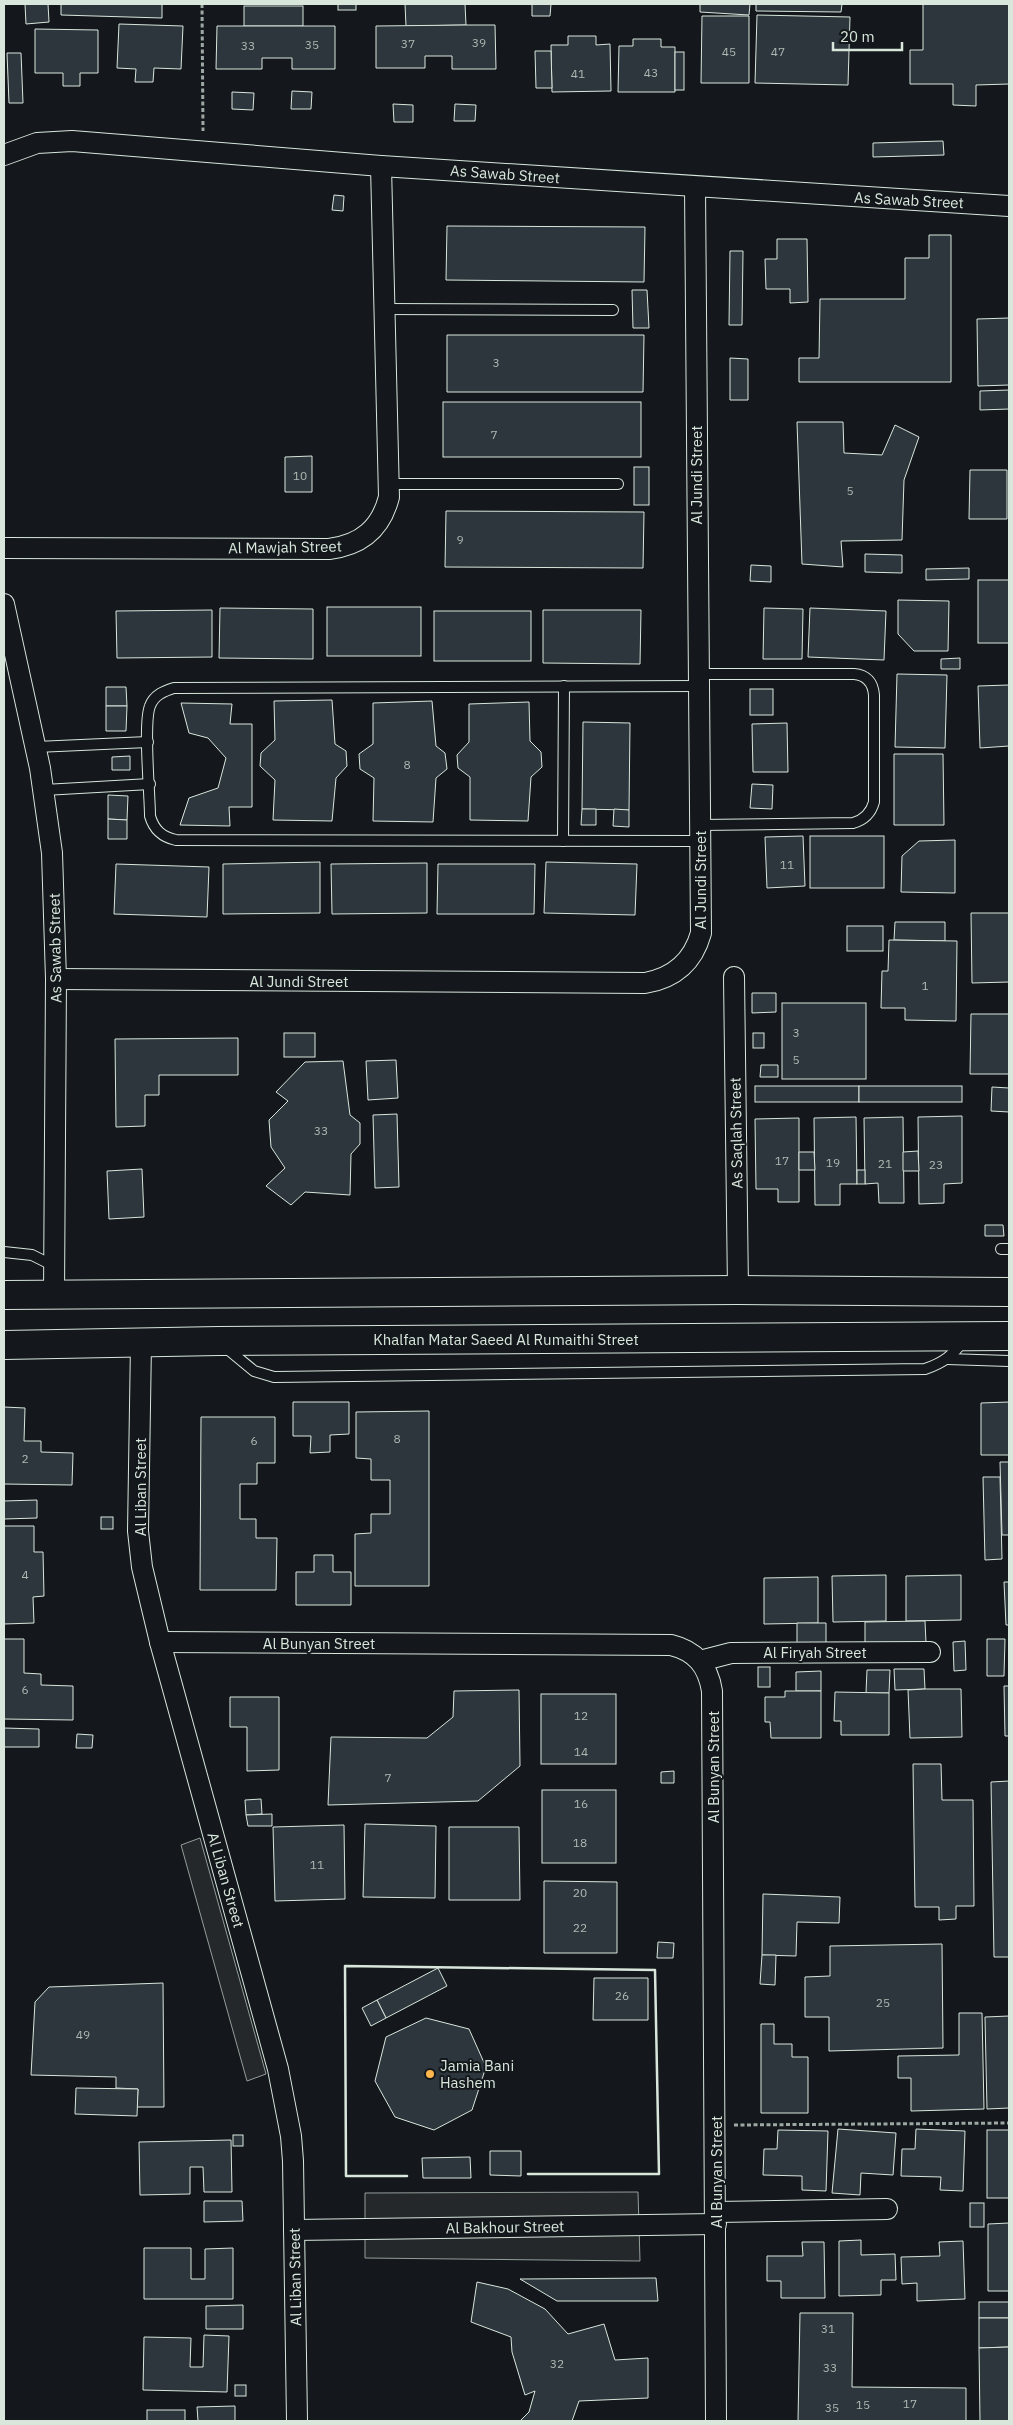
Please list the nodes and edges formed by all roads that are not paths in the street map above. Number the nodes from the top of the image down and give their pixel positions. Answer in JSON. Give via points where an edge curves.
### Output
{"nodes":[{"id":1,"x":4,"y":155,"type":"edge"},
{"id":2,"x":381,"y":166,"type":"junction"},
{"id":3,"x":695,"y":187,"type":"junction"},
{"id":4,"x":1009,"y":206,"type":"edge"},
{"id":5,"x":385,"y":310,"type":"junction"},
{"id":6,"x":613,"y":310,"type":"dead end"},
{"id":7,"x":390,"y":484,"type":"junction"},
{"id":8,"x":618,"y":484,"type":"dead end"},
{"id":9,"x":4,"y":548,"type":"edge"},
{"id":10,"x":4,"y":604,"type":"edge"},
{"id":11,"x":697,"y":680,"type":"junction"},
{"id":12,"x":564,"y":686,"type":"junction"},
{"id":13,"x":148,"y":742,"type":"junction"},
{"id":14,"x":36,"y":747,"type":"junction"},
{"id":15,"x":150,"y":784,"type":"junction"},
{"id":16,"x":44,"y":790,"type":"junction"},
{"id":17,"x":700,"y":833,"type":"junction"},
{"id":18,"x":563,"y":840,"type":"junction"},
{"id":19,"x":734,"y":977,"type":"dead end"},
{"id":20,"x":56,"y":979,"type":"junction"},
{"id":21,"x":4,"y":1252,"type":"edge"},
{"id":22,"x":54,"y":1266,"type":"junction"},
{"id":23,"x":738,"y":1290,"type":"junction"},
{"id":24,"x":1009,"y":1292,"type":"edge"},
{"id":25,"x":4,"y":1295,"type":"edge"},
{"id":26,"x":54,"y":1296,"type":"junction"},
{"id":27,"x":1009,"y":1336,"type":"edge"},
{"id":28,"x":966,"y":1337,"type":"junction"},
{"id":29,"x":219,"y":1341,"type":"junction"},
{"id":30,"x":141,"y":1343,"type":"junction"},
{"id":31,"x":4,"y":1346,"type":"edge"},
{"id":32,"x":947,"y":1359,"type":"junction"},
{"id":33,"x":1009,"y":1361,"type":"edge"},
{"id":34,"x":160,"y":1642,"type":"junction"},
{"id":35,"x":930,"y":1652,"type":"dead end"},
{"id":36,"x":700,"y":1661,"type":"junction"},
{"id":37,"x":887,"y":2209,"type":"dead end"},
{"id":38,"x":716,"y":2218,"type":"junction"},
{"id":39,"x":294,"y":2230,"type":"junction"},
{"id":40,"x":297,"y":2421,"type":"edge"},
{"id":41,"x":716,"y":2421,"type":"edge"}],
"edges":[{"from":1,"to":2,"type":"street","name":"As Sawab Street","via":[[37,143],[72,141]]},
{"from":2,"to":3,"type":"street","name":"As Sawab Street"},
{"from":2,"to":5,"type":"street","name":"Al Mawjah Street"},
{"from":3,"to":4,"type":"street","name":"As Sawab Street"},
{"from":3,"to":11,"type":"street","name":"Al Jundi Street"},
{"from":5,"to":6,"type":"lane"},
{"from":5,"to":7,"type":"street","name":"Al Mawjah Street"},
{"from":7,"to":8,"type":"lane"},
{"from":7,"to":9,"type":"street","name":"Al Mawjah Street","via":[[386,509],[377,525],[364,538],[342,548]]},
{"from":10,"to":14,"type":"street","name":"As Sawab Street"},
{"from":11,"to":12,"type":"lane"},
{"from":11,"to":17,"type":"street","name":"Al Jundi Street"},
{"from":11,"to":17,"type":"lane","via":[[854,674],[871,683],[874,695],[874,802],[865,818],[853,823]]},
{"from":12,"to":13,"type":"lane","via":[[174,688],[155,697],[150,706]]},
{"from":12,"to":18,"type":"lane"},
{"from":13,"to":14,"type":"lane"},
{"from":13,"to":15,"type":"lane"},
{"from":14,"to":16,"type":"street","name":"As Sawab Street"},
{"from":15,"to":16,"type":"lane"},
{"from":15,"to":18,"type":"lane","via":[[153,825],[159,833],[176,840]]},
{"from":16,"to":20,"type":"street","name":"As Sawab Street","via":[[52,853]]},
{"from":17,"to":18,"type":"lane"},
{"from":17,"to":20,"type":"street","name":"Al Jundi Street","via":[[701,933],[697,946],[683,965],[658,981]]},
{"from":19,"to":23,"type":"street","name":"As Saqlah Street"},
{"from":20,"to":22,"type":"street","name":"As Sawab Street"},
{"from":21,"to":22,"type":"lane","via":[[32,1254]]},
{"from":22,"to":26,"type":"street","name":"As Sawab Street"},
{"from":23,"to":24,"type":"street"},
{"from":23,"to":26,"type":"street"},
{"from":25,"to":26,"type":"street"},
{"from":27,"to":28,"type":"street","name":"Khalfan Matar Saeed Al Rumaithi Street"},
{"from":28,"to":29,"type":"street","name":"Khalfan Matar Saeed Al Rumaithi Street"},
{"from":28,"to":32,"type":"lane"},
{"from":29,"to":30,"type":"street","name":"Khalfan Matar Saeed Al Rumaithi Street"},
{"from":29,"to":32,"type":"lane","via":[[254,1371],[274,1377],[926,1369]]},
{"from":30,"to":31,"type":"street","name":"Khalfan Matar Saeed Al Rumaithi Street"},
{"from":30,"to":34,"type":"street","name":"Al Liban Street","via":[[138,1531],[142,1567]]},
{"from":32,"to":33,"type":"lane"},
{"from":34,"to":36,"type":"street","name":"Al Bunyan Street","via":[[671,1645],[692,1653]]},
{"from":34,"to":39,"type":"street","name":"Al Liban Street","via":[[278,2069],[291,2136]]},
{"from":35,"to":36,"type":"street","name":"Al Firyah Street","via":[[731,1653]]},
{"from":36,"to":38,"type":"street","name":"Al Bunyan Street","via":[[712,1691]]},
{"from":37,"to":38,"type":"street","name":"Al Bakhour Street"},
{"from":38,"to":39,"type":"street","name":"Al Bakhour Street"},
{"from":38,"to":41,"type":"street","name":"Al Bunyan Street"},
{"from":39,"to":40,"type":"street","name":"Al Liban Street"}]}
